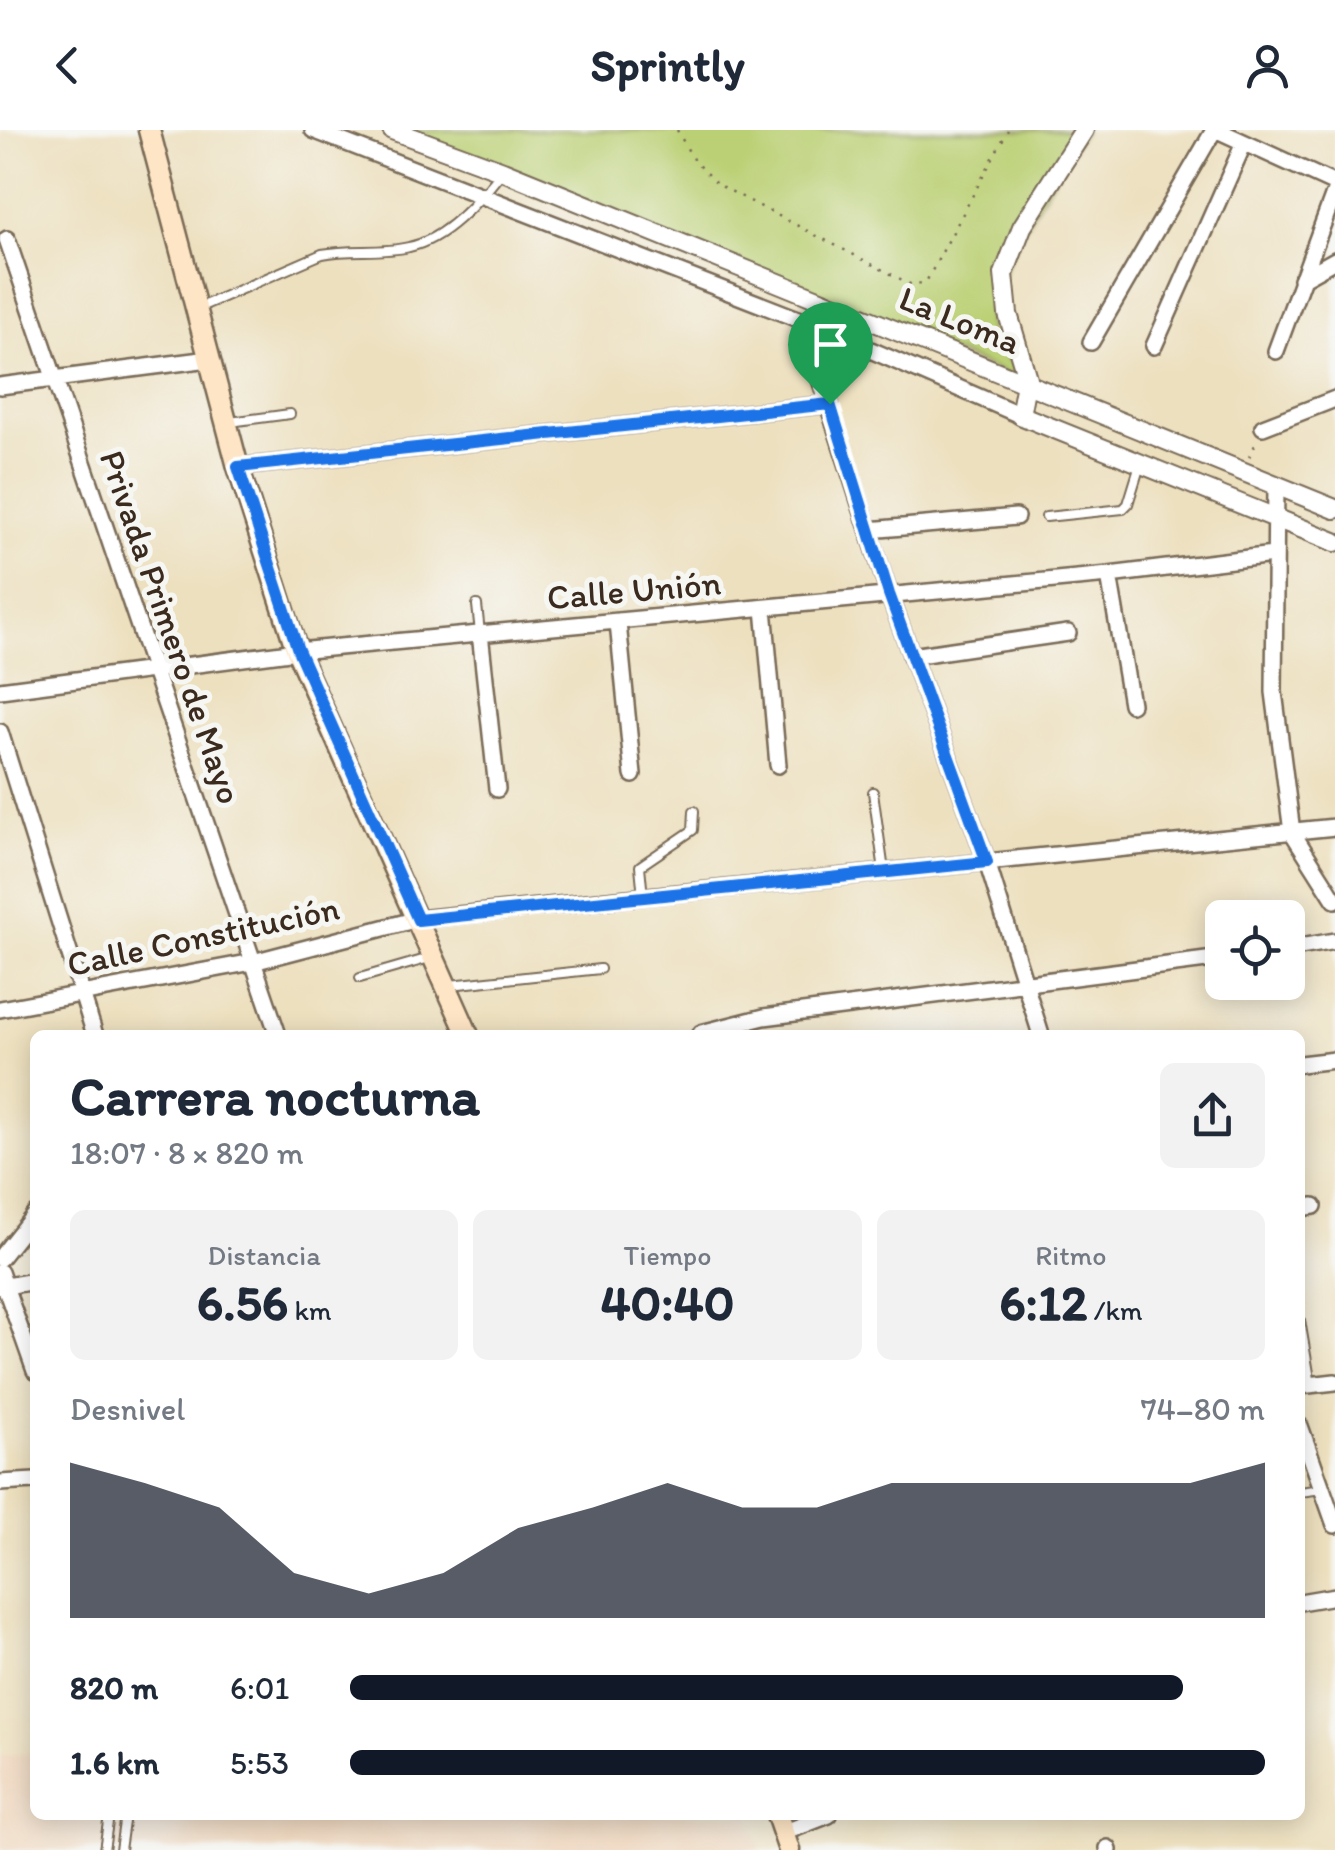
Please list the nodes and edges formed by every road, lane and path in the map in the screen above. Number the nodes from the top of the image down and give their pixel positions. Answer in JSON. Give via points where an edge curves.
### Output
{"nodes":[{"id":1,"x":313,"y":130,"type":"edge"},
{"id":2,"x":392,"y":130,"type":"edge"},
{"id":3,"x":678,"y":130,"type":"edge"},
{"id":4,"x":1008,"y":130,"type":"edge"},
{"id":5,"x":1084,"y":130,"type":"edge"},
{"id":6,"x":1216,"y":130,"type":"edge"},
{"id":7,"x":146,"y":131,"type":"edge"},
{"id":8,"x":1244,"y":143,"type":"junction"},
{"id":9,"x":503,"y":171,"type":"junction"},
{"id":10,"x":1335,"y":187,"type":"edge"},
{"id":11,"x":480,"y":196,"type":"junction"},
{"id":12,"x":7,"y":239,"type":"dead end"},
{"id":13,"x":1335,"y":260,"type":"edge"},
{"id":14,"x":1302,"y":279,"type":"junction"},
{"id":15,"x":824,"y":300,"type":"junction"},
{"id":16,"x":196,"y":308,"type":"junction"},
{"id":17,"x":811,"y":324,"type":"junction"},
{"id":18,"x":1091,"y":342,"type":"dead end"},
{"id":19,"x":1154,"y":346,"type":"dead end"},
{"id":20,"x":1276,"y":351,"type":"dead end"},
{"id":21,"x":209,"y":360,"type":"junction"},
{"id":22,"x":54,"y":380,"type":"junction"},
{"id":23,"x":1027,"y":382,"type":"junction"},
{"id":24,"x":0,"y":386,"type":"edge"},
{"id":25,"x":1335,"y":399,"type":"edge"},
{"id":26,"x":830,"y":404,"type":"junction"},
{"id":27,"x":290,"y":414,"type":"dead end"},
{"id":28,"x":1020,"y":414,"type":"junction"},
{"id":29,"x":226,"y":423,"type":"junction"},
{"id":30,"x":1263,"y":427,"type":"joint"},
{"id":31,"x":1141,"y":463,"type":"junction"},
{"id":32,"x":238,"y":467,"type":"junction"},
{"id":33,"x":1242,"y":472,"type":"junction"},
{"id":34,"x":1276,"y":485,"type":"junction"},
{"id":35,"x":1335,"y":509,"type":"edge"},
{"id":36,"x":1016,"y":517,"type":"dead end"},
{"id":37,"x":1046,"y":517,"type":"dead end"},
{"id":38,"x":1273,"y":517,"type":"junction"},
{"id":39,"x":869,"y":530,"type":"junction"},
{"id":40,"x":1335,"y":542,"type":"edge"},
{"id":41,"x":1273,"y":555,"type":"junction"},
{"id":42,"x":1109,"y":575,"type":"junction"},
{"id":43,"x":889,"y":594,"type":"junction"},
{"id":44,"x":477,"y":605,"type":"dead end"},
{"id":45,"x":764,"y":608,"type":"junction"},
{"id":46,"x":618,"y":623,"type":"junction"},
{"id":47,"x":480,"y":633,"type":"junction"},
{"id":48,"x":1068,"y":633,"type":"dead end"},
{"id":49,"x":298,"y":650,"type":"junction"},
{"id":50,"x":911,"y":656,"type":"junction"},
{"id":51,"x":153,"y":670,"type":"junction"},
{"id":52,"x":0,"y":690,"type":"edge"},
{"id":53,"x":1131,"y":704,"type":"dead end"},
{"id":54,"x":0,"y":732,"type":"edge"},
{"id":55,"x":778,"y":765,"type":"dead end"},
{"id":56,"x":633,"y":775,"type":"dead end"},
{"id":57,"x":497,"y":788,"type":"dead end"},
{"id":58,"x":873,"y":792,"type":"dead end"},
{"id":59,"x":694,"y":811,"type":"dead end"},
{"id":60,"x":1335,"y":827,"type":"edge"},
{"id":61,"x":1292,"y":832,"type":"junction"},
{"id":62,"x":987,"y":862,"type":"junction"},
{"id":63,"x":885,"y":874,"type":"junction"},
{"id":64,"x":643,"y":897,"type":"junction"},
{"id":65,"x":1335,"y":900,"type":"edge"},
{"id":66,"x":418,"y":920,"type":"junction"},
{"id":67,"x":1335,"y":942,"type":"edge"},
{"id":68,"x":1305,"y":946,"type":"edge"},
{"id":69,"x":434,"y":957,"type":"junction"},
{"id":70,"x":1205,"y":960,"type":"edge"},
{"id":71,"x":253,"y":962,"type":"junction"},
{"id":72,"x":600,"y":969,"type":"dead end"},
{"id":73,"x":360,"y":978,"type":"dead end"},
{"id":74,"x":447,"y":985,"type":"junction"},
{"id":75,"x":1024,"y":986,"type":"junction"},
{"id":76,"x":82,"y":993,"type":"junction"},
{"id":77,"x":0,"y":1009,"type":"edge"},
{"id":78,"x":93,"y":1030,"type":"edge"},
{"id":79,"x":276,"y":1030,"type":"edge"},
{"id":80,"x":466,"y":1030,"type":"edge"},
{"id":81,"x":716,"y":1030,"type":"edge"},
{"id":82,"x":1038,"y":1030,"type":"edge"},
{"id":83,"x":1335,"y":1060,"type":"edge"},
{"id":84,"x":1305,"y":1063,"type":"edge"},
{"id":85,"x":30,"y":1220,"type":"edge"},
{"id":86,"x":0,"y":1258,"type":"edge"},
{"id":87,"x":30,"y":1281,"type":"edge"},
{"id":88,"x":1,"y":1282,"type":"edge"},
{"id":89,"x":30,"y":1358,"type":"edge"},
{"id":90,"x":1335,"y":1382,"type":"edge"},
{"id":91,"x":1306,"y":1385,"type":"edge"},
{"id":92,"x":1305,"y":1440,"type":"edge"},
{"id":93,"x":30,"y":1481,"type":"edge"},
{"id":94,"x":0,"y":1483,"type":"edge"},
{"id":95,"x":1322,"y":1488,"type":"junction"},
{"id":96,"x":1305,"y":1491,"type":"edge"},
{"id":97,"x":1335,"y":1524,"type":"edge"},
{"id":98,"x":1335,"y":1596,"type":"edge"},
{"id":99,"x":1305,"y":1601,"type":"edge"},
{"id":100,"x":108,"y":1820,"type":"edge"},
{"id":101,"x":123,"y":1820,"type":"edge"},
{"id":102,"x":816,"y":1820,"type":"edge"},
{"id":103,"x":783,"y":1833,"type":"edge"},
{"id":104,"x":104,"y":1850,"type":"edge"},
{"id":105,"x":120,"y":1850,"type":"edge"}],
"edges":[{"from":1,"to":11,"type":"street"},
{"from":2,"to":9,"type":"street","name":"La Loma"},
{"from":3,"to":4,"type":"path","via":[[717,184],[920,286]]},
{"from":5,"to":23,"type":"street","via":[[1022,227],[1004,274]]},
{"from":6,"to":8,"type":"street"},
{"from":6,"to":18,"type":"street"},
{"from":7,"to":16,"type":"main road"},
{"from":8,"to":10,"type":"street"},
{"from":8,"to":19,"type":"street"},
{"from":9,"to":11,"type":"lane"},
{"from":9,"to":15,"type":"street","name":"La Loma"},
{"from":10,"to":14,"type":"street"},
{"from":11,"to":16,"type":"lane","via":[[439,236],[411,247],[322,254]]},
{"from":11,"to":17,"type":"street"},
{"from":12,"to":22,"type":"street","name":"Privada Primero de Mayo"},
{"from":13,"to":14,"type":"street"},
{"from":14,"to":20,"type":"street"},
{"from":15,"to":17,"type":"street"},
{"from":15,"to":23,"type":"street","name":"La Loma"},
{"from":16,"to":21,"type":"main road"},
{"from":17,"to":26,"type":"street","via":[[808,342]]},
{"from":17,"to":28,"type":"street"},
{"from":21,"to":22,"type":"street"},
{"from":21,"to":29,"type":"main road"},
{"from":22,"to":24,"type":"street"},
{"from":22,"to":51,"type":"street","name":"Privada Primero de Mayo"},
{"from":23,"to":28,"type":"street"},
{"from":23,"to":33,"type":"street","name":"La Loma"},
{"from":25,"to":30,"type":"street"},
{"from":26,"to":32,"type":"street"},
{"from":26,"to":39,"type":"street"},
{"from":27,"to":29,"type":"lane"},
{"from":28,"to":31,"type":"street"},
{"from":29,"to":32,"type":"main road"},
{"from":30,"to":33,"type":"path"},
{"from":31,"to":37,"type":"lane","via":[[1123,509]]},
{"from":31,"to":38,"type":"street"},
{"from":32,"to":49,"type":"main road"},
{"from":33,"to":34,"type":"street","name":"La Loma"},
{"from":34,"to":35,"type":"street","name":"La Loma"},
{"from":34,"to":38,"type":"street"},
{"from":36,"to":39,"type":"street"},
{"from":38,"to":40,"type":"street"},
{"from":38,"to":41,"type":"street"},
{"from":39,"to":43,"type":"street"},
{"from":41,"to":42,"type":"street","name":"Calle Unión"},
{"from":41,"to":61,"type":"street","via":[[1274,692]]},
{"from":42,"to":43,"type":"street","name":"Calle Unión"},
{"from":42,"to":53,"type":"street"},
{"from":43,"to":45,"type":"street","name":"Calle Unión"},
{"from":43,"to":50,"type":"street"},
{"from":44,"to":47,"type":"lane"},
{"from":45,"to":46,"type":"street","name":"Calle Unión"},
{"from":45,"to":55,"type":"street"},
{"from":46,"to":47,"type":"street","name":"Calle Unión"},
{"from":46,"to":56,"type":"street"},
{"from":47,"to":49,"type":"street","name":"Calle Unión"},
{"from":47,"to":57,"type":"street"},
{"from":48,"to":50,"type":"street"},
{"from":49,"to":51,"type":"street","name":"Calle Unión"},
{"from":49,"to":66,"type":"main road"},
{"from":50,"to":62,"type":"street"},
{"from":51,"to":52,"type":"street","name":"Calle Unión"},
{"from":51,"to":71,"type":"street","name":"Privada Primero de Mayo"},
{"from":54,"to":76,"type":"street"},
{"from":58,"to":63,"type":"lane"},
{"from":59,"to":64,"type":"lane","via":[[693,830],[642,862]]},
{"from":60,"to":61,"type":"street","name":"Calle Constitución"},
{"from":61,"to":62,"type":"street","name":"Calle Constitución"},
{"from":61,"to":65,"type":"street"},
{"from":62,"to":63,"type":"street","name":"Calle Constitución"},
{"from":62,"to":75,"type":"street"},
{"from":63,"to":64,"type":"street","name":"Calle Constitución"},
{"from":64,"to":66,"type":"street","name":"Calle Constitución"},
{"from":66,"to":69,"type":"main road"},
{"from":66,"to":71,"type":"street","name":"Calle Constitución"},
{"from":67,"to":68,"type":"street"},
{"from":69,"to":73,"type":"lane"},
{"from":69,"to":74,"type":"main road"},
{"from":70,"to":75,"type":"street"},
{"from":71,"to":76,"type":"street","name":"Calle Constitución"},
{"from":71,"to":79,"type":"street","name":"Privada Primero de Mayo"},
{"from":72,"to":74,"type":"lane"},
{"from":74,"to":80,"type":"main road"},
{"from":75,"to":81,"type":"street","via":[[764,1017]]},
{"from":75,"to":82,"type":"street"},
{"from":76,"to":77,"type":"street","name":"Calle Constitución"},
{"from":76,"to":78,"type":"street"},
{"from":83,"to":84,"type":"street"},
{"from":85,"to":86,"type":"street"},
{"from":87,"to":88,"type":"street"},
{"from":88,"to":89,"type":"street"},
{"from":90,"to":91,"type":"street"},
{"from":92,"to":95,"type":"street"},
{"from":93,"to":94,"type":"street"},
{"from":95,"to":96,"type":"lane"},
{"from":95,"to":97,"type":"street"},
{"from":98,"to":99,"type":"street"},
{"from":100,"to":104,"type":"lane"},
{"from":101,"to":105,"type":"lane"},
{"from":102,"to":103,"type":"street"}]}
